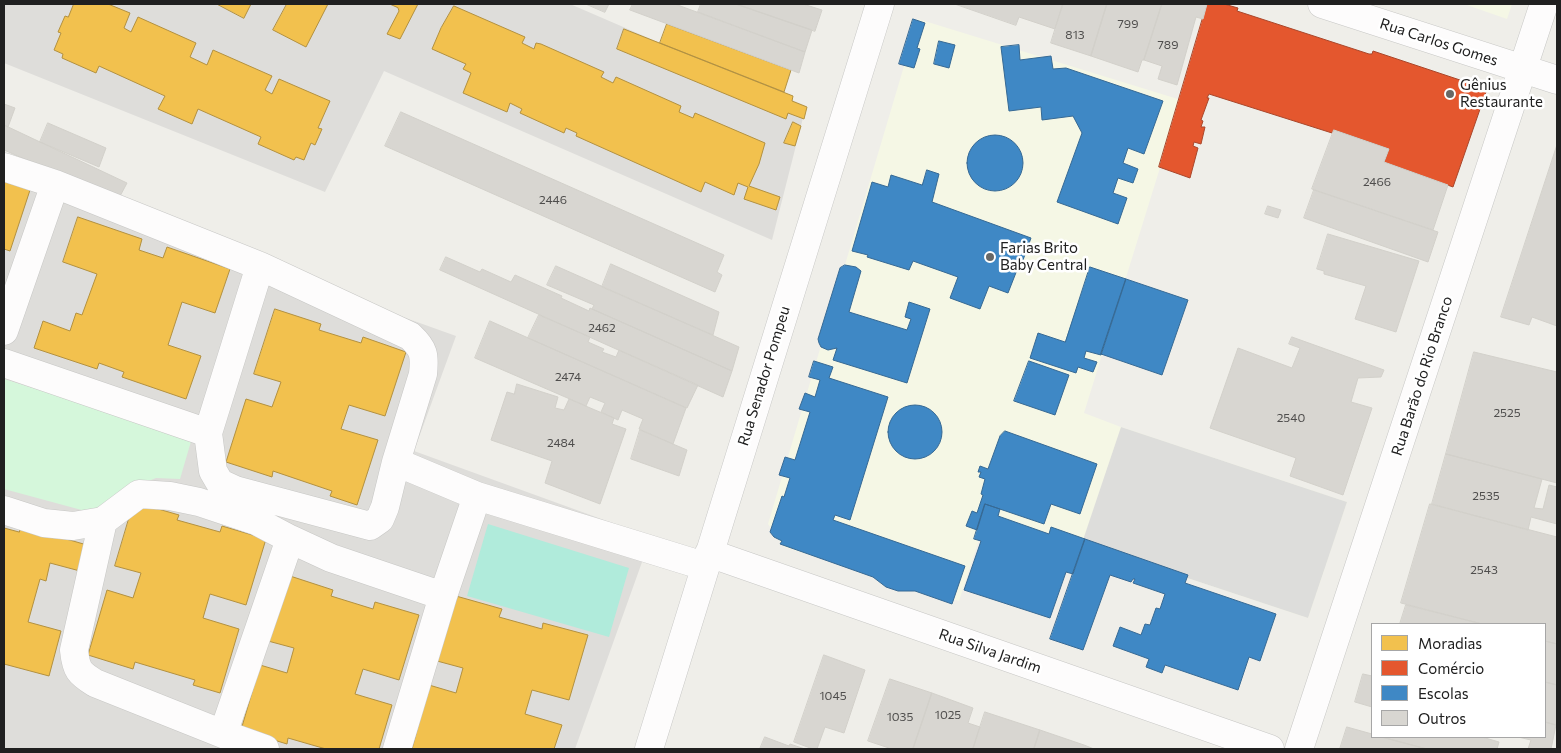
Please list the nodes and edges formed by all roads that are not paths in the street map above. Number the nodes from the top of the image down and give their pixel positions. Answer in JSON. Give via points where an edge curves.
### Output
{"nodes":[{"id":1,"x":880,"y":4,"type":"edge"},
{"id":2,"x":1322,"y":4,"type":"edge"},
{"id":3,"x":1544,"y":4,"type":"edge"},
{"id":4,"x":1523,"y":69,"type":"junction"},
{"id":5,"x":1557,"y":80,"type":"edge"},
{"id":6,"x":4,"y":167,"type":"edge"},
{"id":7,"x":55,"y":184,"type":"junction"},
{"id":8,"x":260,"y":266,"type":"junction"},
{"id":9,"x":4,"y":331,"type":"edge"},
{"id":10,"x":4,"y":363,"type":"edge"},
{"id":11,"x":208,"y":433,"type":"junction"},
{"id":12,"x":396,"y":462,"type":"junction"},
{"id":13,"x":477,"y":496,"type":"junction"},
{"id":14,"x":4,"y":510,"type":"edge"},
{"id":15,"x":103,"y":521,"type":"junction"},
{"id":16,"x":290,"y":540,"type":"junction"},
{"id":17,"x":707,"y":560,"type":"junction"},
{"id":18,"x":443,"y":596,"type":"junction"},
{"id":19,"x":223,"y":734,"type":"junction"},
{"id":20,"x":265,"y":749,"type":"edge"},
{"id":21,"x":397,"y":749,"type":"edge"},
{"id":22,"x":649,"y":749,"type":"edge"},
{"id":23,"x":1270,"y":749,"type":"edge"},
{"id":24,"x":1299,"y":749,"type":"edge"}],
"edges":[{"from":1,"to":17,"type":"street","name":"Rua Senador Pompeu"},
{"from":2,"to":4,"type":"street","name":"Rua Carlos Gomes"},
{"from":3,"to":4,"type":"street","name":"Rua Barão do Rio Branco"},
{"from":4,"to":5,"type":"street","name":"Rua Carlos Gomes"},
{"from":4,"to":24,"type":"street","name":"Rua Barão do Rio Branco"},
{"from":6,"to":7,"type":"street"},
{"from":7,"to":8,"type":"street"},
{"from":7,"to":9,"type":"street"},
{"from":8,"to":11,"type":"street"},
{"from":8,"to":12,"type":"street","via":[[410,336],[421,346],[425,360],[423,374]]},
{"from":10,"to":11,"type":"street"},
{"from":11,"to":12,"type":"street","via":[[213,471],[220,483],[370,526],[380,519],[386,507]]},
{"from":12,"to":13,"type":"street","name":"Rua Silva Jardim"},
{"from":13,"to":17,"type":"street","name":"Rua Silva Jardim"},
{"from":13,"to":18,"type":"street"},
{"from":14,"to":15,"type":"street","via":[[44,523],[73,526]]},
{"from":15,"to":16,"type":"street","via":[[139,494],[170,496],[256,521]]},
{"from":15,"to":19,"type":"street","via":[[74,650],[82,674],[95,683]]},
{"from":16,"to":18,"type":"street","via":[[331,558]]},
{"from":16,"to":19,"type":"street"},
{"from":17,"to":22,"type":"street","name":"Rua Senador Pompeu"},
{"from":17,"to":23,"type":"street","name":"Rua Silva Jardim"},
{"from":18,"to":21,"type":"street"},
{"from":19,"to":20,"type":"street"}]}
